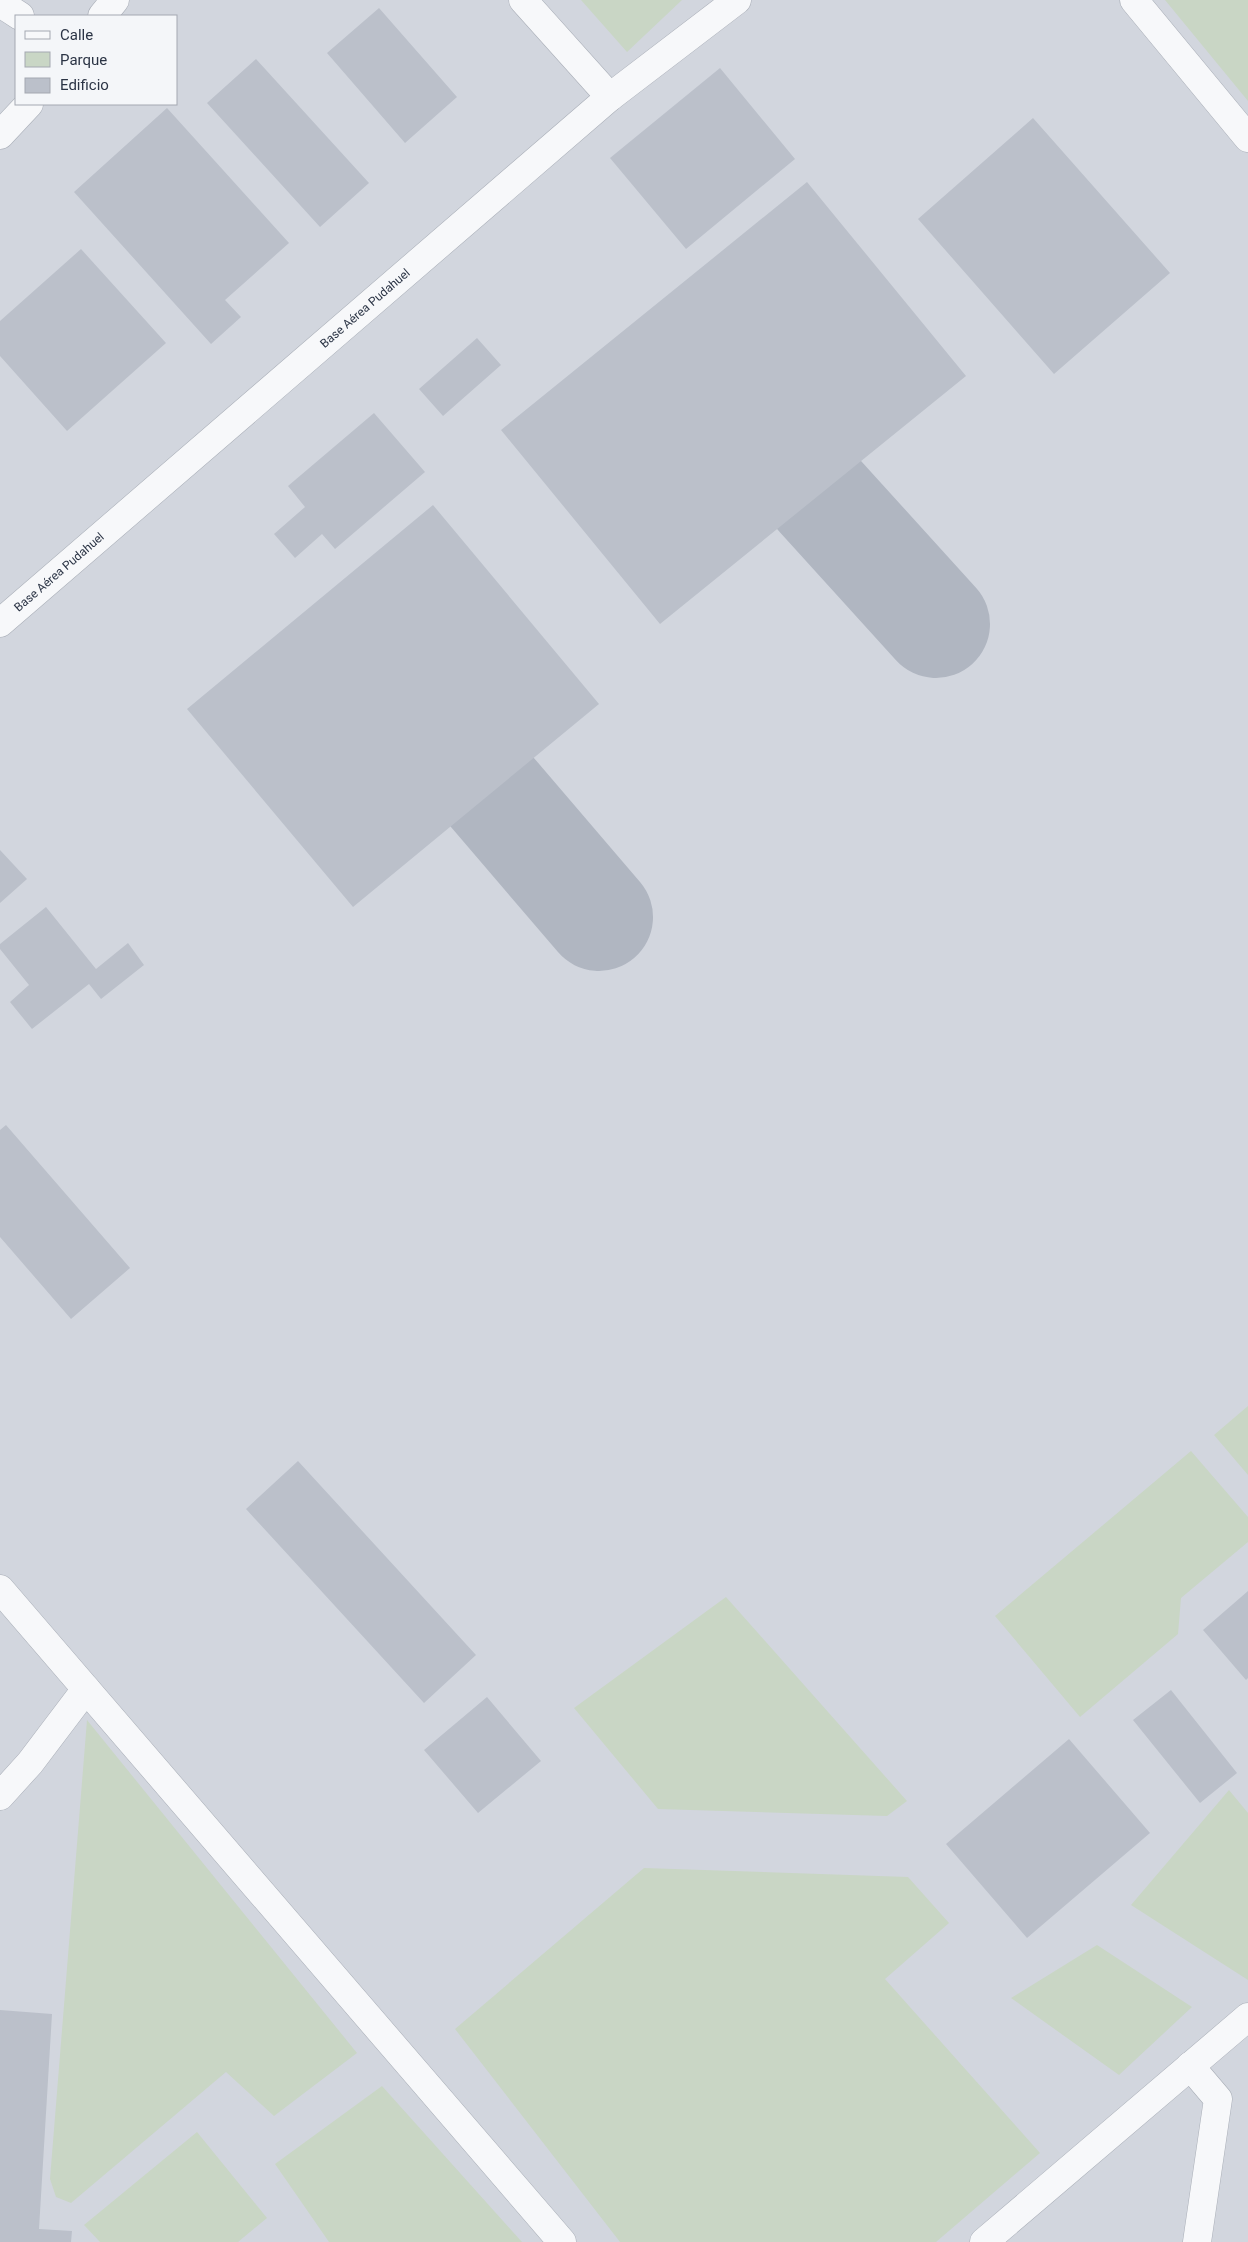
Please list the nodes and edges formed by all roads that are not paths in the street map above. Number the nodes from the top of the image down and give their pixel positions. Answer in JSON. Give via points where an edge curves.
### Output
{"nodes":[{"id":1,"x":115,"y":0,"type":"edge"},
{"id":2,"x":523,"y":0,"type":"edge"},
{"id":3,"x":737,"y":0,"type":"edge"},
{"id":4,"x":1134,"y":0,"type":"edge"},
{"id":5,"x":0,"y":3,"type":"edge"},
{"id":6,"x":18,"y":15,"type":"edge"},
{"id":7,"x":103,"y":15,"type":"edge"},
{"id":8,"x":610,"y":98,"type":"junction"},
{"id":9,"x":28,"y":105,"type":"edge"},
{"id":10,"x":0,"y":134,"type":"edge"},
{"id":11,"x":1248,"y":138,"type":"edge"},
{"id":12,"x":0,"y":623,"type":"edge"},
{"id":13,"x":0,"y":1589,"type":"edge"},
{"id":14,"x":86,"y":1689,"type":"junction"},
{"id":15,"x":0,"y":1796,"type":"edge"},
{"id":16,"x":1248,"y":2016,"type":"edge"},
{"id":17,"x":1190,"y":2066,"type":"junction"},
{"id":18,"x":562,"y":2242,"type":"edge"},
{"id":19,"x":984,"y":2242,"type":"edge"},
{"id":20,"x":1197,"y":2242,"type":"edge"}],
"edges":[{"from":1,"to":7,"type":"street"},
{"from":2,"to":8,"type":"street"},
{"from":3,"to":8,"type":"street","name":"Base Aérea Pudahuel"},
{"from":4,"to":11,"type":"street"},
{"from":5,"to":6,"type":"street"},
{"from":8,"to":12,"type":"street","name":"Base Aérea Pudahuel"},
{"from":9,"to":10,"type":"street"},
{"from":13,"to":14,"type":"street"},
{"from":14,"to":15,"type":"street","via":[[30,1763]]},
{"from":14,"to":18,"type":"street"},
{"from":16,"to":17,"type":"street"},
{"from":17,"to":19,"type":"street"},
{"from":17,"to":20,"type":"street","via":[[1218,2099]]}]}
